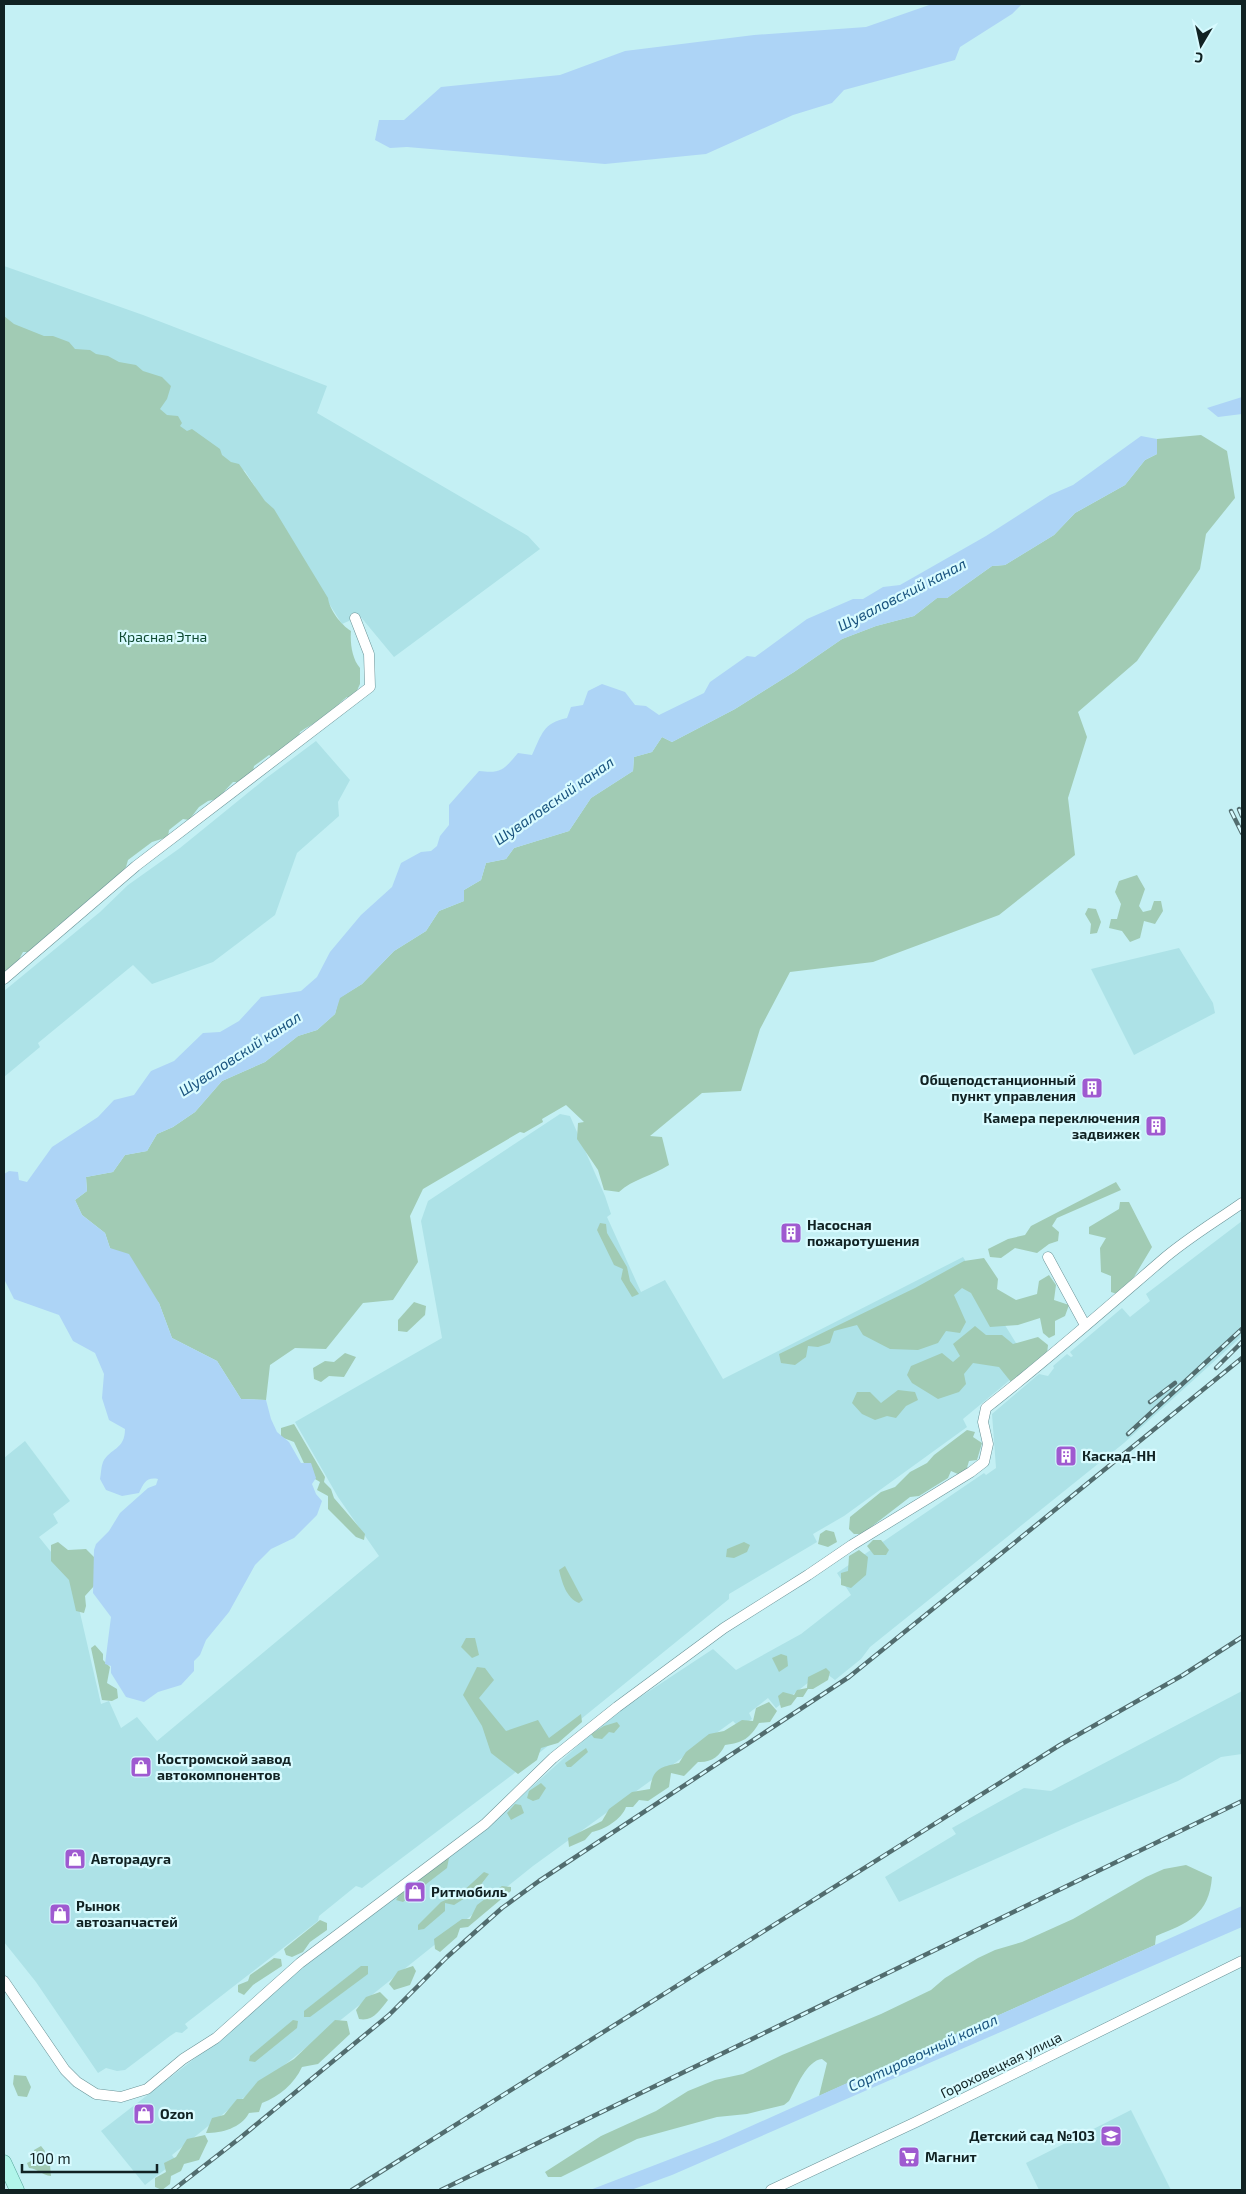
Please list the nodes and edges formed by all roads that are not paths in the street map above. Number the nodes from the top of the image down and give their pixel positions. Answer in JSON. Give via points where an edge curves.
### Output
{"nodes":[{"id":1,"x":355,"y":618,"type":"dead end"},
{"id":2,"x":4,"y":979,"type":"edge"},
{"id":3,"x":1242,"y":1203,"type":"edge"},
{"id":4,"x":1048,"y":1257,"type":"dead end"},
{"id":5,"x":1084,"y":1325,"type":"junction"},
{"id":6,"x":1242,"y":1961,"type":"edge"},
{"id":7,"x":4,"y":1981,"type":"edge"},
{"id":8,"x":4,"y":2162,"type":"edge"},
{"id":9,"x":17,"y":2190,"type":"edge"},
{"id":10,"x":770,"y":2190,"type":"edge"}],
"edges":[{"from":1,"to":2,"type":"street","via":[[370,654],[370,687],[136,866]]},
{"from":3,"to":5,"type":"street","via":[[1188,1240]]},
{"from":4,"to":5,"type":"street"},
{"from":5,"to":7,"type":"street","via":[[986,1408],[983,1422],[988,1444],[984,1462],[972,1472],[724,1628],[617,1707],[553,1758],[485,1824],[300,1963],[216,2038],[183,2059],[147,2089],[122,2097],[96,2094],[77,2082],[65,2070]]},
{"from":6,"to":10,"type":"street","name":"Гороховецкая улица","via":[[916,2122]]},
{"from":8,"to":9,"type":"main road"}]}
